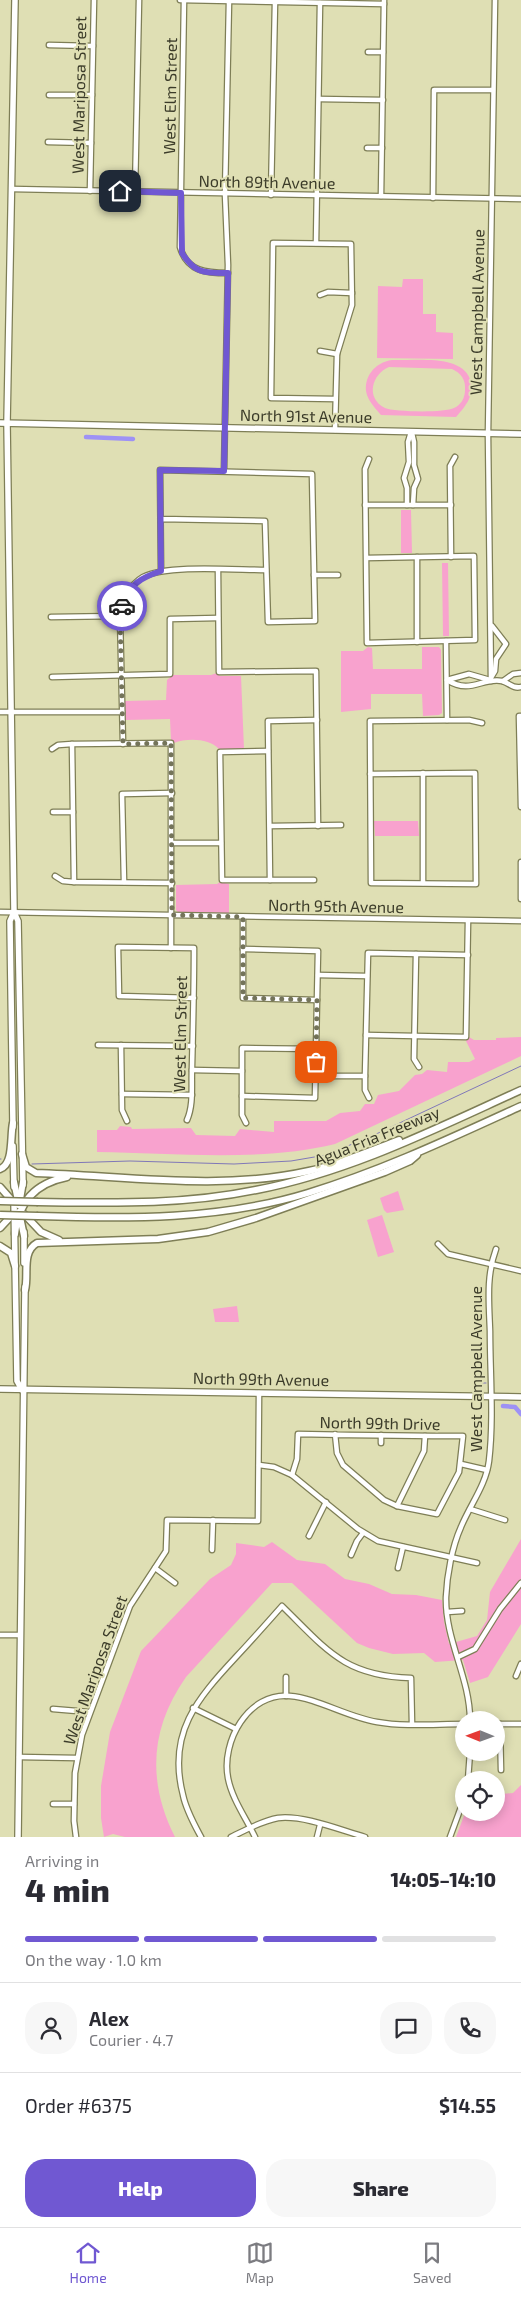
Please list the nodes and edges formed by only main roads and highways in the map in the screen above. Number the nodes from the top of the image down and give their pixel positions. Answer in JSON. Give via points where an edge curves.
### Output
{"nodes":[{"id":1,"x":15,"y":0,"type":"edge"},
{"id":2,"x":0,"y":423,"type":"edge"},
{"id":3,"x":7,"y":423,"type":"junction"},
{"id":4,"x":521,"y":434,"type":"edge"},
{"id":5,"x":14,"y":912,"type":"junction"},
{"id":6,"x":19,"y":996,"type":"junction"},
{"id":7,"x":12,"y":1034,"type":"junction"},
{"id":8,"x":521,"y":1090,"type":"edge"},
{"id":9,"x":21,"y":1094,"type":"junction"},
{"id":10,"x":521,"y":1106,"type":"edge"},
{"id":11,"x":13,"y":1124,"type":"junction"},
{"id":12,"x":422,"y":1134,"type":"junction"},
{"id":13,"x":425,"y":1149,"type":"junction"},
{"id":14,"x":22,"y":1154,"type":"junction"},
{"id":15,"x":0,"y":1170,"type":"edge"},
{"id":16,"x":71,"y":1176,"type":"junction"},
{"id":17,"x":14,"y":1182,"type":"joint"},
{"id":18,"x":23,"y":1182,"type":"joint"},
{"id":19,"x":0,"y":1187,"type":"edge"},
{"id":20,"x":0,"y":1201,"type":"edge"},
{"id":21,"x":19,"y":1208,"type":"junction"},
{"id":22,"x":0,"y":1215,"type":"edge"},
{"id":23,"x":0,"y":1228,"type":"edge"},
{"id":24,"x":15,"y":1234,"type":"joint"},
{"id":25,"x":24,"y":1236,"type":"joint"},
{"id":26,"x":66,"y":1241,"type":"junction"},
{"id":27,"x":0,"y":1246,"type":"edge"},
{"id":28,"x":15,"y":1266,"type":"junction"},
{"id":29,"x":25,"y":1290,"type":"junction"},
{"id":30,"x":0,"y":1389,"type":"edge"},
{"id":31,"x":22,"y":1390,"type":"junction"},
{"id":32,"x":521,"y":1397,"type":"edge"},
{"id":33,"x":18,"y":1837,"type":"edge"}],
"edges":[{"from":1,"to":3,"type":"main road"},
{"from":2,"to":3,"type":"main road","name":"North 91st Avenue"},
{"from":3,"to":4,"type":"main road","name":"North 91st Avenue"},
{"from":3,"to":5,"type":"main road"},
{"from":5,"to":6,"type":"main road","via":[[18,921]]},
{"from":5,"to":7,"type":"main road","via":[[10,921]]},
{"from":6,"to":7,"type":"main road","via":[[16,1028]]},
{"from":6,"to":9,"type":"main road"},
{"from":7,"to":9,"type":"main road","via":[[16,1043]]},
{"from":7,"to":11,"type":"main road"},
{"from":8,"to":12,"type":"highway","name":"Agua Fria Freeway"},
{"from":9,"to":14,"type":"main road"},
{"from":10,"to":13,"type":"highway","name":"Agua Fria Freeway"},
{"from":11,"to":15,"type":"highway","via":[[10,1158],[5,1168]]},
{"from":11,"to":17,"type":"main road"},
{"from":12,"to":16,"type":"highway","via":[[326,1166],[276,1176],[216,1180]]},
{"from":12,"to":20,"type":"highway","name":"Agua Fria Freeway","bridge":true,"via":[[336,1169],[253,1191],[154,1203]]},
{"from":13,"to":22,"type":"highway","name":"Agua Fria Freeway","bridge":true,"via":[[308,1193],[242,1208],[142,1218]]},
{"from":13,"to":26,"type":"highway","via":[[410,1161],[385,1172],[226,1228],[172,1238]]},
{"from":14,"to":16,"type":"highway","via":[[25,1165],[32,1172]]},
{"from":14,"to":18,"type":"main road"},
{"from":16,"to":21,"type":"highway","via":[[42,1185]]},
{"from":17,"to":21,"type":"highway"},
{"from":18,"to":21,"type":"highway"},
{"from":19,"to":21,"type":"highway"},
{"from":21,"to":23,"type":"highway"},
{"from":21,"to":24,"type":"highway"},
{"from":21,"to":25,"type":"highway"},
{"from":21,"to":26,"type":"highway","via":[[48,1236]]},
{"from":24,"to":28,"type":"main road"},
{"from":25,"to":29,"type":"main road"},
{"from":26,"to":29,"type":"highway","via":[[41,1242],[30,1249]]},
{"from":27,"to":28,"type":"highway","via":[[11,1253]]},
{"from":28,"to":31,"type":"main road","via":[[17,1381]]},
{"from":29,"to":31,"type":"main road","via":[[25,1380]]},
{"from":30,"to":31,"type":"main road","name":"North 99th Avenue"},
{"from":31,"to":32,"type":"main road","name":"North 99th Avenue"},
{"from":31,"to":33,"type":"main road"}]}
